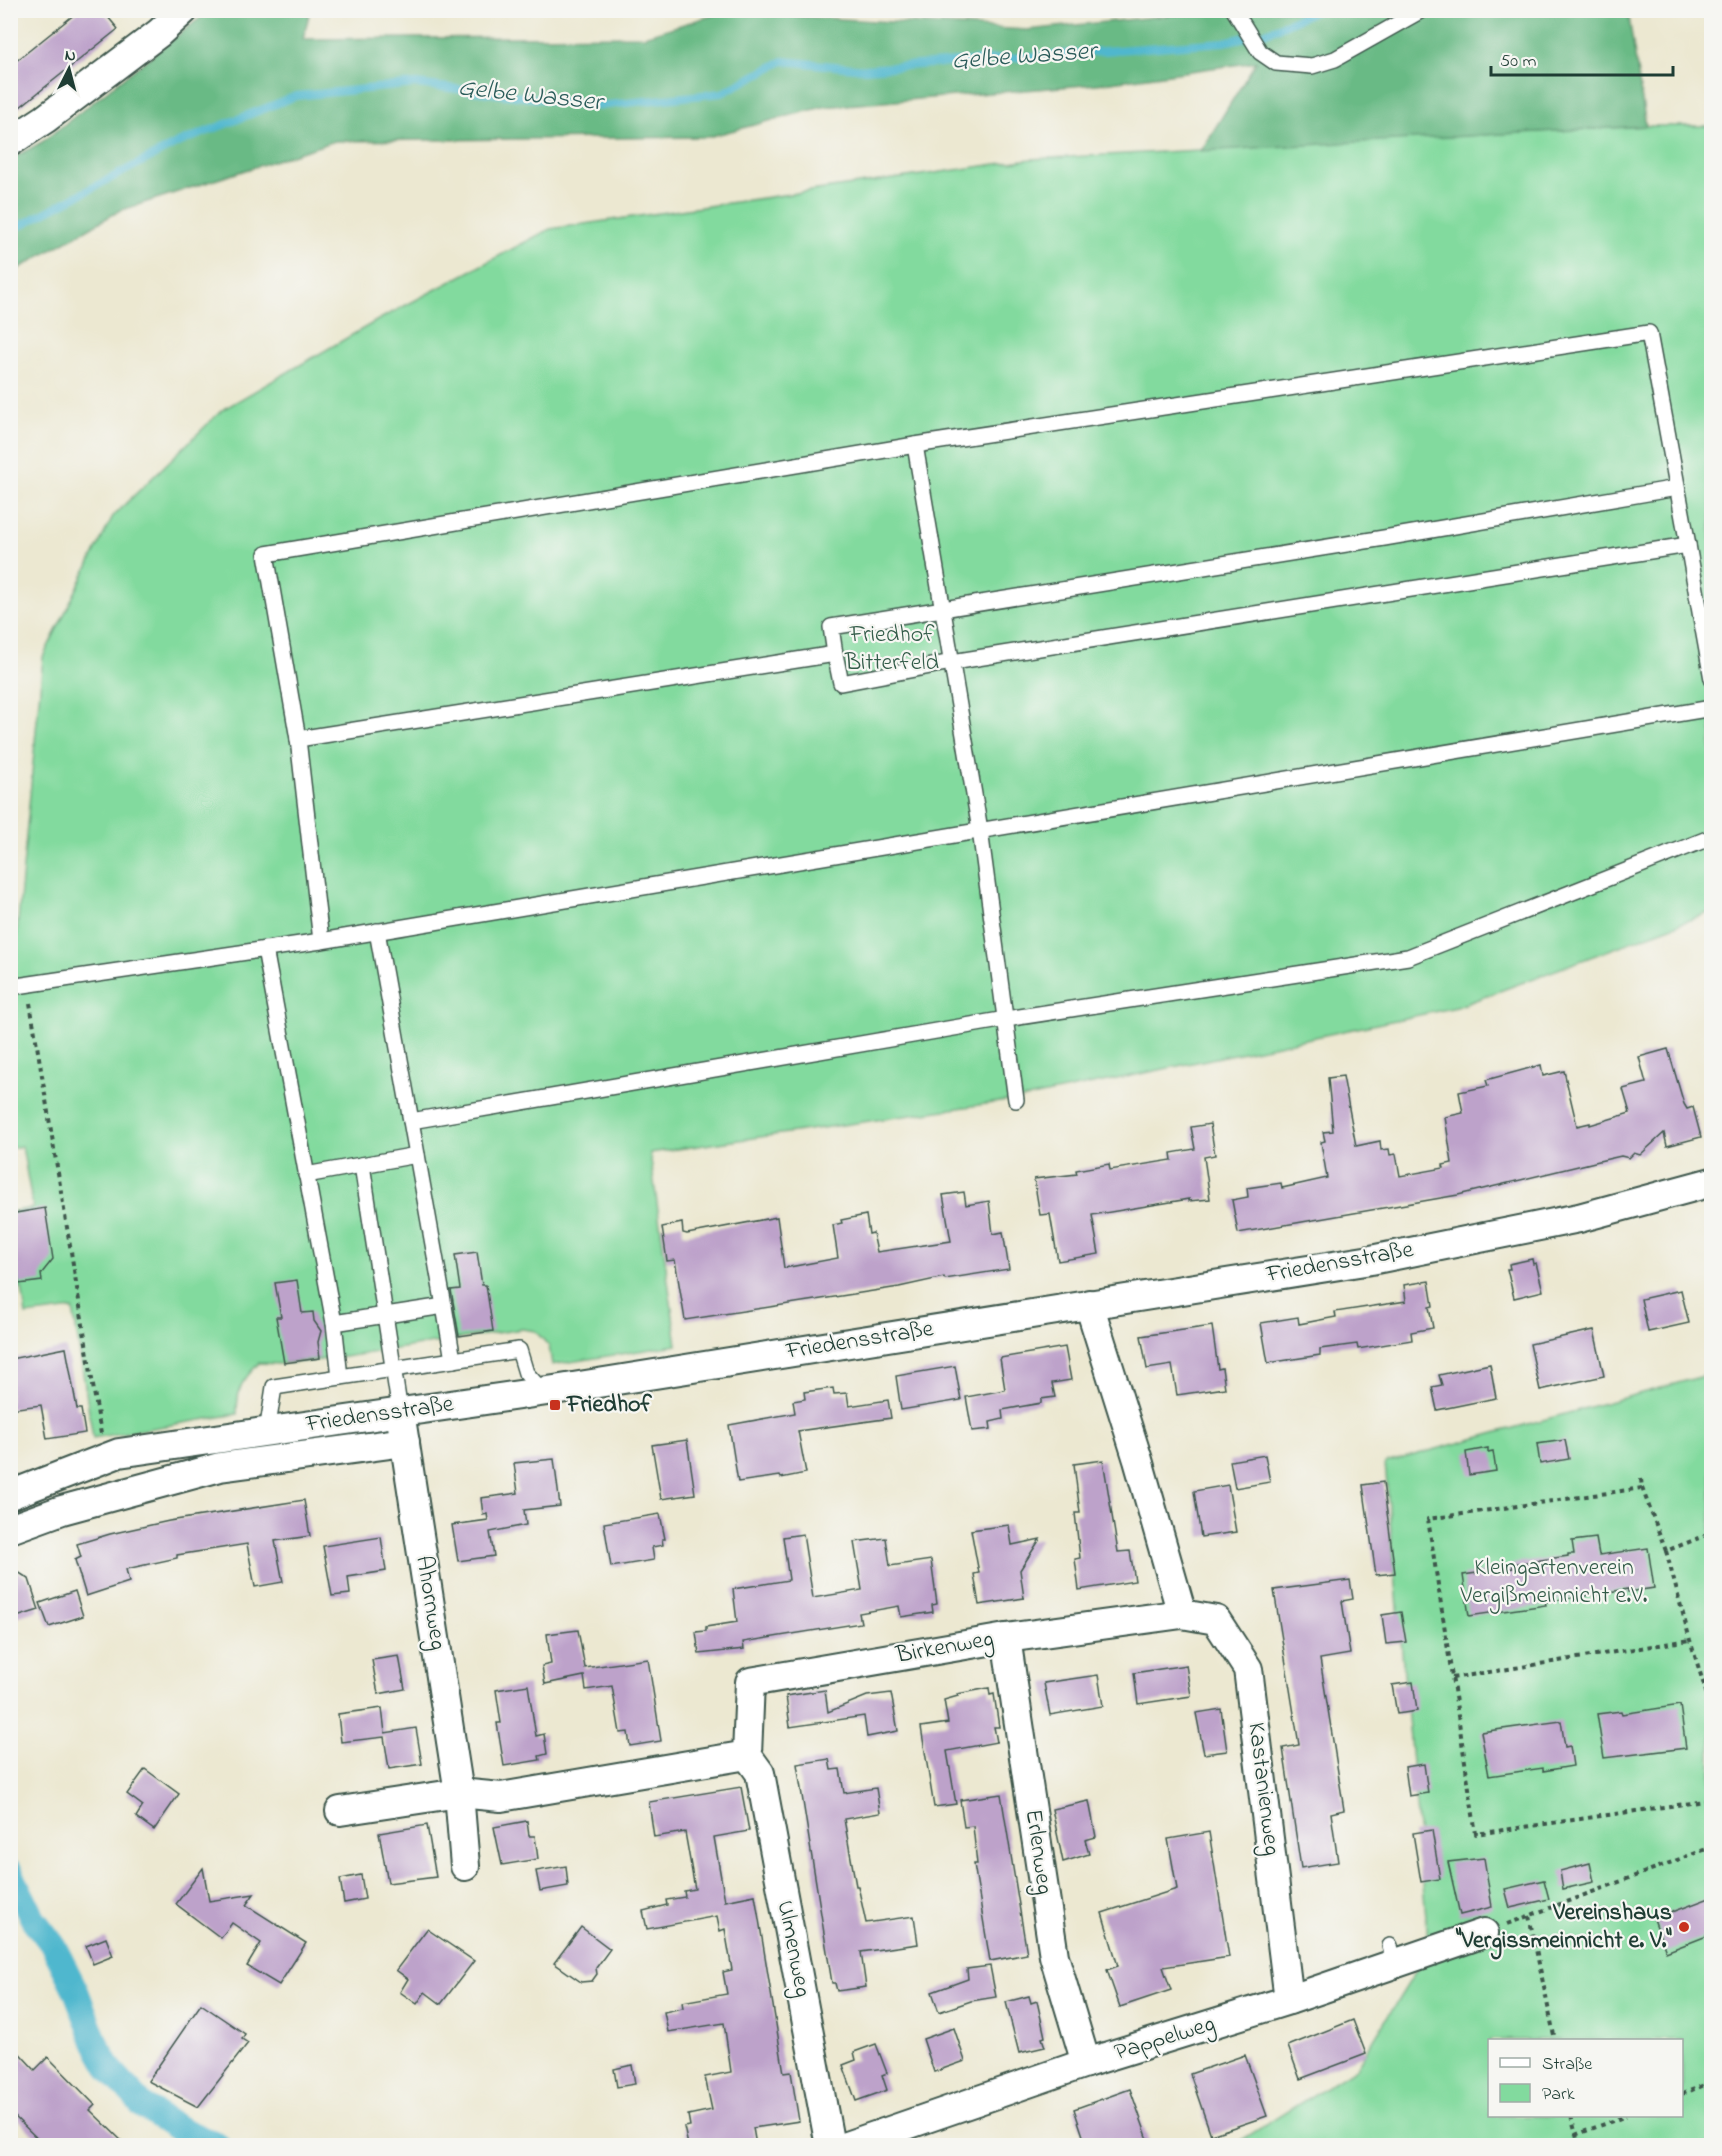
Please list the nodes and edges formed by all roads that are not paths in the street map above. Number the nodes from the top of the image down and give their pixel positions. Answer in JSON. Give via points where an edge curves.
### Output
{"nodes":[{"id":1,"x":1234,"y":10,"type":"edge"},
{"id":2,"x":1422,"y":10,"type":"edge"},
{"id":3,"x":179,"y":13,"type":"edge"},
{"id":4,"x":10,"y":142,"type":"edge"},
{"id":5,"x":915,"y":445,"type":"junction"},
{"id":6,"x":1677,"y":488,"type":"junction"},
{"id":7,"x":1688,"y":545,"type":"junction"},
{"id":8,"x":942,"y":610,"type":"junction"},
{"id":9,"x":836,"y":654,"type":"junction"},
{"id":10,"x":952,"y":662,"type":"junction"},
{"id":11,"x":1712,"y":679,"type":"edge"},
{"id":12,"x":1712,"y":708,"type":"edge"},
{"id":13,"x":298,"y":739,"type":"junction"},
{"id":14,"x":980,"y":830,"type":"junction"},
{"id":15,"x":1712,"y":837,"type":"edge"},
{"id":16,"x":377,"y":931,"type":"junction"},
{"id":17,"x":321,"y":940,"type":"junction"},
{"id":18,"x":265,"y":949,"type":"junction"},
{"id":19,"x":10,"y":987,"type":"edge"},
{"id":20,"x":1006,"y":1019,"type":"junction"},
{"id":21,"x":1016,"y":1100,"type":"dead end"},
{"id":22,"x":411,"y":1121,"type":"junction"},
{"id":23,"x":417,"y":1155,"type":"junction"},
{"id":24,"x":362,"y":1165,"type":"junction"},
{"id":25,"x":306,"y":1175,"type":"junction"},
{"id":26,"x":1712,"y":1182,"type":"edge"},
{"id":27,"x":1089,"y":1304,"type":"junction"},
{"id":28,"x":444,"y":1306,"type":"junction"},
{"id":29,"x":385,"y":1315,"type":"junction"},
{"id":30,"x":334,"y":1323,"type":"junction"},
{"id":31,"x":453,"y":1360,"type":"junction"},
{"id":32,"x":394,"y":1368,"type":"junction"},
{"id":33,"x":340,"y":1377,"type":"junction"},
{"id":34,"x":543,"y":1392,"type":"junction"},
{"id":35,"x":400,"y":1412,"type":"junction"},
{"id":36,"x":267,"y":1432,"type":"junction"},
{"id":37,"x":405,"y":1442,"type":"junction"},
{"id":38,"x":10,"y":1495,"type":"edge"},
{"id":39,"x":10,"y":1529,"type":"edge"},
{"id":40,"x":1182,"y":1614,"type":"junction"},
{"id":41,"x":1006,"y":1638,"type":"junction"},
{"id":42,"x":747,"y":1755,"type":"junction"},
{"id":43,"x":459,"y":1793,"type":"junction"},
{"id":44,"x":340,"y":1811,"type":"dead end"},
{"id":45,"x":465,"y":1866,"type":"dead end"},
{"id":46,"x":1484,"y":1933,"type":"road end"},
{"id":47,"x":1289,"y":2000,"type":"junction"},
{"id":48,"x":1086,"y":2063,"type":"junction"},
{"id":49,"x":830,"y":2145,"type":"edge"},
{"id":50,"x":846,"y":2145,"type":"edge"}],
"edges":[{"from":1,"to":2,"type":"lane","via":[[1260,52],[1276,63],[1312,66],[1335,59]]},
{"from":3,"to":4,"type":"street"},
{"from":5,"to":6,"type":"lane","via":[[1649,333]]},
{"from":5,"to":8,"type":"lane"},
{"from":5,"to":13,"type":"lane","via":[[266,554]]},
{"from":6,"to":7,"type":"lane"},
{"from":6,"to":8,"type":"lane"},
{"from":7,"to":10,"type":"lane"},
{"from":7,"to":11,"type":"lane"},
{"from":8,"to":9,"type":"lane","via":[[831,627]]},
{"from":8,"to":10,"type":"lane"},
{"from":9,"to":10,"type":"lane","via":[[841,683]]},
{"from":9,"to":13,"type":"lane"},
{"from":10,"to":14,"type":"lane"},
{"from":12,"to":14,"type":"lane"},
{"from":13,"to":17,"type":"lane"},
{"from":14,"to":16,"type":"lane"},
{"from":14,"to":20,"type":"lane"},
{"from":15,"to":20,"type":"lane","via":[[1408,957]]},
{"from":16,"to":17,"type":"lane"},
{"from":16,"to":22,"type":"lane"},
{"from":17,"to":18,"type":"lane"},
{"from":18,"to":19,"type":"lane"},
{"from":18,"to":25,"type":"lane"},
{"from":20,"to":21,"type":"lane"},
{"from":20,"to":22,"type":"lane"},
{"from":22,"to":23,"type":"lane"},
{"from":23,"to":24,"type":"lane"},
{"from":23,"to":28,"type":"lane"},
{"from":24,"to":25,"type":"lane"},
{"from":24,"to":29,"type":"lane"},
{"from":25,"to":30,"type":"lane"},
{"from":26,"to":27,"type":"street","name":"Friedensstraße","via":[[1579,1218],[1371,1260]]},
{"from":27,"to":34,"type":"street","name":"Friedensstraße"},
{"from":27,"to":40,"type":"street"},
{"from":28,"to":29,"type":"lane"},
{"from":28,"to":31,"type":"lane"},
{"from":29,"to":30,"type":"lane"},
{"from":29,"to":32,"type":"lane"},
{"from":30,"to":33,"type":"lane"},
{"from":31,"to":32,"type":"lane"},
{"from":31,"to":34,"type":"lane","via":[[519,1350],[526,1372]]},
{"from":32,"to":33,"type":"lane"},
{"from":32,"to":35,"type":"lane"},
{"from":33,"to":36,"type":"lane","via":[[274,1387]]},
{"from":34,"to":35,"type":"street","name":"Friedensstraße"},
{"from":35,"to":36,"type":"street","name":"Friedensstraße"},
{"from":35,"to":37,"type":"street","name":"Ahornweg"},
{"from":36,"to":38,"type":"street","name":"Friedensstraße","via":[[119,1453]]},
{"from":37,"to":39,"type":"street","name":"Friedensstraße","via":[[220,1467],[62,1510]]},
{"from":37,"to":43,"type":"street","name":"Ahornweg"},
{"from":40,"to":41,"type":"street","name":"Birkenweg"},
{"from":40,"to":47,"type":"street","name":"Kastanienweg","via":[[1216,1620],[1248,1669]]},
{"from":41,"to":42,"type":"street","name":"Birkenweg","via":[[750,1682]]},
{"from":41,"to":48,"type":"street","name":"Erlenweg","via":[[1054,1956]]},
{"from":42,"to":43,"type":"street","via":[[501,1797]]},
{"from":42,"to":49,"type":"street","name":"Ulmenweg","via":[[760,1773]]},
{"from":43,"to":44,"type":"street"},
{"from":43,"to":45,"type":"street","name":"Ahornweg"},
{"from":46,"to":47,"type":"street","name":"Pappelweg","via":[[1393,1955]]},
{"from":47,"to":48,"type":"street","name":"Pappelweg"},
{"from":48,"to":50,"type":"street","name":"Pappelweg"}]}
